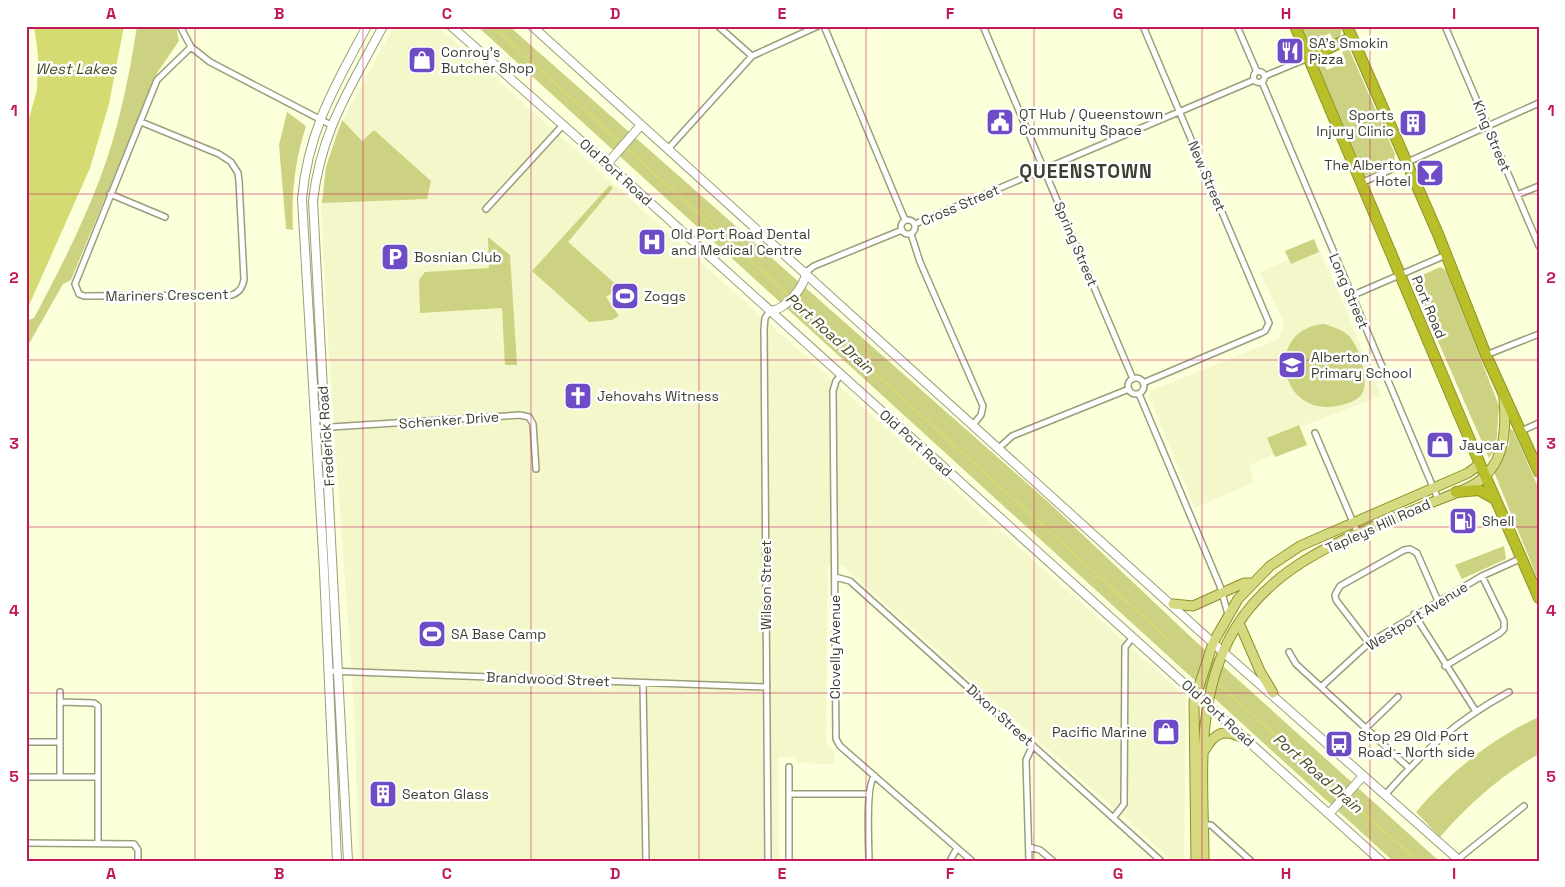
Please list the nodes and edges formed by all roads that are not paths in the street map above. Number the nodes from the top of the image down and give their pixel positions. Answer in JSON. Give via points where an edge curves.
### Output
{"nodes":[{"id":1,"x":180,"y":26,"type":"edge"},
{"id":2,"x":367,"y":26,"type":"edge"},
{"id":3,"x":383,"y":26,"type":"edge"},
{"id":4,"x":451,"y":26,"type":"edge"},
{"id":5,"x":718,"y":26,"type":"edge"},
{"id":6,"x":818,"y":26,"type":"edge"},
{"id":7,"x":824,"y":26,"type":"edge"},
{"id":8,"x":983,"y":26,"type":"edge"},
{"id":9,"x":1143,"y":26,"type":"edge"},
{"id":10,"x":1237,"y":26,"type":"edge"},
{"id":11,"x":1295,"y":26,"type":"edge"},
{"id":12,"x":1348,"y":26,"type":"edge"},
{"id":13,"x":1446,"y":26,"type":"edge"},
{"id":14,"x":537,"y":28,"type":"edge"},
{"id":15,"x":1352,"y":38,"type":"junction"},
{"id":16,"x":191,"y":47,"type":"junction"},
{"id":17,"x":752,"y":56,"type":"junction"},
{"id":18,"x":1308,"y":58,"type":"junction"},
{"id":19,"x":1257,"y":72,"type":"junction"},
{"id":20,"x":1265,"y":76,"type":"junction"},
{"id":21,"x":1254,"y":80,"type":"junction"},
{"id":22,"x":1262,"y":82,"type":"junction"},
{"id":23,"x":1539,"y":103,"type":"edge"},
{"id":24,"x":1179,"y":112,"type":"junction"},
{"id":25,"x":319,"y":120,"type":"junction"},
{"id":26,"x":141,"y":122,"type":"junction"},
{"id":27,"x":563,"y":124,"type":"junction"},
{"id":28,"x":641,"y":124,"type":"junction"},
{"id":29,"x":330,"y":126,"type":"junction"},
{"id":30,"x":1488,"y":126,"type":"junction"},
{"id":31,"x":668,"y":149,"type":"junction"},
{"id":32,"x":1407,"y":162,"type":"junction"},
{"id":33,"x":607,"y":164,"type":"junction"},
{"id":34,"x":1044,"y":169,"type":"junction"},
{"id":35,"x":1360,"y":183,"type":"junction"},
{"id":36,"x":1539,"y":186,"type":"edge"},
{"id":37,"x":110,"y":194,"type":"junction"},
{"id":38,"x":1517,"y":195,"type":"junction"},
{"id":39,"x":486,"y":209,"type":"dead end"},
{"id":40,"x":165,"y":217,"type":"dead end"},
{"id":41,"x":906,"y":220,"type":"junction"},
{"id":42,"x":915,"y":224,"type":"junction"},
{"id":43,"x":902,"y":230,"type":"junction"},
{"id":44,"x":911,"y":234,"type":"junction"},
{"id":45,"x":1539,"y":246,"type":"edge"},
{"id":46,"x":1447,"y":255,"type":"junction"},
{"id":47,"x":806,"y":272,"type":"junction"},
{"id":48,"x":1400,"y":274,"type":"junction"},
{"id":49,"x":1351,"y":296,"type":"junction"},
{"id":50,"x":770,"y":311,"type":"junction"},
{"id":51,"x":1539,"y":334,"type":"edge"},
{"id":52,"x":1486,"y":355,"type":"junction"},
{"id":53,"x":841,"y":375,"type":"junction"},
{"id":54,"x":1133,"y":379,"type":"junction"},
{"id":55,"x":1143,"y":383,"type":"junction"},
{"id":56,"x":1129,"y":389,"type":"junction"},
{"id":57,"x":1139,"y":394,"type":"junction"},
{"id":58,"x":1504,"y":395,"type":"junction"},
{"id":59,"x":1539,"y":423,"type":"edge"},
{"id":60,"x":974,"y":425,"type":"junction"},
{"id":61,"x":315,"y":428,"type":"junction"},
{"id":62,"x":326,"y":428,"type":"junction"},
{"id":63,"x":1521,"y":431,"type":"junction"},
{"id":64,"x":1315,"y":433,"type":"dead end"},
{"id":65,"x":999,"y":448,"type":"junction"},
{"id":66,"x":1480,"y":464,"type":"junction"},
{"id":67,"x":536,"y":469,"type":"dead end"},
{"id":68,"x":1539,"y":472,"type":"edge"},
{"id":69,"x":1485,"y":476,"type":"junction"},
{"id":70,"x":1432,"y":488,"type":"junction"},
{"id":71,"x":1456,"y":492,"type":"junction"},
{"id":72,"x":1495,"y":498,"type":"junction"},
{"id":73,"x":1438,"y":499,"type":"junction"},
{"id":74,"x":1352,"y":522,"type":"junction"},
{"id":75,"x":1358,"y":534,"type":"junction"},
{"id":76,"x":1522,"y":558,"type":"junction"},
{"id":77,"x":1482,"y":576,"type":"junction"},
{"id":78,"x":835,"y":577,"type":"junction"},
{"id":79,"x":1252,"y":583,"type":"junction"},
{"id":80,"x":1220,"y":594,"type":"junction"},
{"id":81,"x":1539,"y":598,"type":"edge"},
{"id":82,"x":1438,"y":601,"type":"junction"},
{"id":83,"x":1173,"y":604,"type":"junction"},
{"id":84,"x":1228,"y":614,"type":"junction"},
{"id":85,"x":1414,"y":614,"type":"junction"},
{"id":86,"x":1239,"y":623,"type":"junction"},
{"id":87,"x":1133,"y":637,"type":"junction"},
{"id":88,"x":1370,"y":642,"type":"junction"},
{"id":89,"x":1214,"y":643,"type":"junction"},
{"id":90,"x":1224,"y":652,"type":"junction"},
{"id":91,"x":1289,"y":652,"type":"dead end"},
{"id":92,"x":1445,"y":666,"type":"junction"},
{"id":93,"x":328,"y":671,"type":"junction"},
{"id":94,"x":340,"y":672,"type":"junction"},
{"id":95,"x":643,"y":683,"type":"junction"},
{"id":96,"x":767,"y":686,"type":"junction"},
{"id":97,"x":1321,"y":687,"type":"junction"},
{"id":98,"x":60,"y":692,"type":"dead end"},
{"id":99,"x":1509,"y":692,"type":"dead end"},
{"id":100,"x":1196,"y":693,"type":"junction"},
{"id":101,"x":1273,"y":693,"type":"junction"},
{"id":102,"x":1398,"y":697,"type":"dead end"},
{"id":103,"x":60,"y":702,"type":"junction"},
{"id":104,"x":1207,"y":703,"type":"junction"},
{"id":105,"x":1476,"y":710,"type":"junction"},
{"id":106,"x":1366,"y":728,"type":"junction"},
{"id":107,"x":1246,"y":739,"type":"junction"},
{"id":108,"x":26,"y":742,"type":"edge"},
{"id":109,"x":60,"y":742,"type":"junction"},
{"id":110,"x":1033,"y":745,"type":"junction"},
{"id":111,"x":1204,"y":751,"type":"junction"},
{"id":112,"x":789,"y":767,"type":"dead end"},
{"id":113,"x":1409,"y":768,"type":"junction"},
{"id":114,"x":875,"y":776,"type":"junction"},
{"id":115,"x":1363,"y":776,"type":"junction"},
{"id":116,"x":26,"y":777,"type":"edge"},
{"id":117,"x":60,"y":777,"type":"junction"},
{"id":118,"x":98,"y":777,"type":"junction"},
{"id":119,"x":789,"y":794,"type":"junction"},
{"id":120,"x":869,"y":794,"type":"junction"},
{"id":121,"x":1385,"y":796,"type":"junction"},
{"id":122,"x":1524,"y":806,"type":"dead end"},
{"id":123,"x":1330,"y":814,"type":"junction"},
{"id":124,"x":1114,"y":817,"type":"junction"},
{"id":125,"x":1200,"y":825,"type":"junction"},
{"id":126,"x":26,"y":843,"type":"edge"},
{"id":127,"x":98,"y":843,"type":"junction"},
{"id":128,"x":1028,"y":847,"type":"junction"},
{"id":129,"x":957,"y":848,"type":"junction"},
{"id":130,"x":1459,"y":860,"type":"edge"},
{"id":131,"x":138,"y":861,"type":"edge"},
{"id":132,"x":337,"y":861,"type":"edge"},
{"id":133,"x":348,"y":861,"type":"edge"},
{"id":134,"x":646,"y":861,"type":"edge"},
{"id":135,"x":768,"y":861,"type":"edge"},
{"id":136,"x":789,"y":861,"type":"edge"},
{"id":137,"x":869,"y":861,"type":"edge"},
{"id":138,"x":950,"y":861,"type":"edge"},
{"id":139,"x":972,"y":861,"type":"edge"},
{"id":140,"x":1029,"y":861,"type":"edge"},
{"id":141,"x":1053,"y":861,"type":"edge"},
{"id":142,"x":1161,"y":861,"type":"edge"},
{"id":143,"x":1196,"y":861,"type":"edge"},
{"id":144,"x":1204,"y":861,"type":"edge"},
{"id":145,"x":1251,"y":861,"type":"edge"},
{"id":146,"x":1381,"y":861,"type":"edge"}],
"edges":[{"from":1,"to":16,"type":"street"},
{"from":2,"to":25,"type":"main road","name":"Frederick Road"},
{"from":3,"to":29,"type":"main road","name":"Frederick Road"},
{"from":4,"to":27,"type":"main road","name":"Old Port Road"},
{"from":5,"to":17,"type":"street"},
{"from":6,"to":17,"type":"street"},
{"from":7,"to":41,"type":"street"},
{"from":8,"to":34,"type":"street","name":"Spring Street"},
{"from":9,"to":24,"type":"street","name":"New Street"},
{"from":10,"to":19,"type":"street"},
{"from":11,"to":18,"type":"highway","name":"Port Road"},
{"from":12,"to":15,"type":"highway"},
{"from":13,"to":30,"type":"street","name":"King Street"},
{"from":14,"to":28,"type":"main road"},
{"from":15,"to":18,"type":"highway"},
{"from":15,"to":32,"type":"highway"},
{"from":16,"to":25,"type":"street","via":[[210,62]]},
{"from":16,"to":26,"type":"street","name":"Mariners Crescent","via":[[158,80]]},
{"from":17,"to":31,"type":"street"},
{"from":18,"to":20,"type":"street"},
{"from":18,"to":35,"type":"highway","name":"Port Road"},
{"from":19,"to":20,"type":"street"},
{"from":19,"to":21,"type":"street"},
{"from":20,"to":22,"type":"street"},
{"from":21,"to":22,"type":"street"},
{"from":21,"to":24,"type":"street","name":"Cross Street"},
{"from":22,"to":49,"type":"street","name":"Long Street"},
{"from":23,"to":30,"type":"street"},
{"from":24,"to":34,"type":"street","name":"Cross Street"},
{"from":24,"to":55,"type":"street","name":"New Street","via":[[1268,320],[1268,327],[1261,333]]},
{"from":25,"to":29,"type":"street"},
{"from":25,"to":61,"type":"main road","name":"Frederick Road","via":[[306,162],[302,205]]},
{"from":26,"to":37,"type":"street","name":"Mariners Crescent"},
{"from":26,"to":37,"type":"street","name":"Mariners Crescent","via":[[225,157],[238,173],[244,279],[241,289],[232,295],[91,297],[79,294],[76,276]]},
{"from":27,"to":33,"type":"main road","name":"Old Port Road"},
{"from":27,"to":39,"type":"street"},
{"from":28,"to":31,"type":"main road"},
{"from":28,"to":33,"type":"main road"},
{"from":29,"to":62,"type":"main road","name":"Frederick Road","via":[[321,152],[313,201]]},
{"from":30,"to":32,"type":"street"},
{"from":30,"to":38,"type":"street","name":"King Street"},
{"from":31,"to":47,"type":"main road"},
{"from":32,"to":35,"type":"street"},
{"from":32,"to":46,"type":"highway"},
{"from":33,"to":50,"type":"main road","name":"Old Port Road"},
{"from":34,"to":42,"type":"street","name":"Cross Street"},
{"from":34,"to":54,"type":"street","name":"Spring Street"},
{"from":35,"to":48,"type":"highway","name":"Port Road"},
{"from":36,"to":38,"type":"street"},
{"from":37,"to":40,"type":"street"},
{"from":38,"to":45,"type":"street","name":"King Street"},
{"from":41,"to":42,"type":"street"},
{"from":41,"to":43,"type":"street"},
{"from":42,"to":44,"type":"street"},
{"from":43,"to":44,"type":"street"},
{"from":43,"to":47,"type":"street"},
{"from":44,"to":60,"type":"street","via":[[920,262],[983,406]]},
{"from":46,"to":48,"type":"street"},
{"from":46,"to":52,"type":"highway"},
{"from":47,"to":50,"type":"main road","via":[[804,283],[782,307]]},
{"from":47,"to":60,"type":"main road"},
{"from":48,"to":49,"type":"street"},
{"from":48,"to":66,"type":"highway","name":"Port Road"},
{"from":49,"to":70,"type":"street","name":"Long Street"},
{"from":50,"to":53,"type":"main road","name":"Old Port Road"},
{"from":50,"to":96,"type":"street","name":"Wilson Street","via":[[765,318],[764,329]]},
{"from":51,"to":52,"type":"street"},
{"from":52,"to":58,"type":"highway"},
{"from":53,"to":78,"type":"street","name":"Clovelly Avenue","via":[[833,391]]},
{"from":53,"to":87,"type":"main road","name":"Old Port Road"},
{"from":54,"to":55,"type":"street"},
{"from":54,"to":56,"type":"street"},
{"from":55,"to":57,"type":"street","via":[[1144,388]]},
{"from":56,"to":57,"type":"street"},
{"from":56,"to":65,"type":"street","via":[[1012,436]]},
{"from":57,"to":80,"type":"street","via":[[1220,586]]},
{"from":58,"to":63,"type":"highway"},
{"from":58,"to":69,"type":"main road","name":"Tapleys Hill Road","via":[[1502,447]]},
{"from":59,"to":63,"type":"street"},
{"from":60,"to":65,"type":"main road"},
{"from":61,"to":62,"type":"street","name":"Schenker Drive"},
{"from":61,"to":93,"type":"main road","name":"Frederick Road"},
{"from":62,"to":67,"type":"street","name":"Schenker Drive","via":[[520,415],[528,417],[533,424]]},
{"from":62,"to":94,"type":"main road","name":"Frederick Road"},
{"from":63,"to":68,"type":"highway"},
{"from":64,"to":74,"type":"street"},
{"from":65,"to":83,"type":"main road"},
{"from":66,"to":69,"type":"highway","name":"Port Road"},
{"from":66,"to":70,"type":"main road","name":"Tapleys Hill Road","via":[[1472,471]]},
{"from":69,"to":71,"type":"main road","name":"Tapleys Hill Road"},
{"from":69,"to":72,"type":"highway","name":"Port Road"},
{"from":70,"to":73,"type":"street","name":"Long Street"},
{"from":70,"to":74,"type":"main road","name":"Tapleys Hill Road"},
{"from":71,"to":72,"type":"highway","via":[[1479,490]]},
{"from":71,"to":73,"type":"main road","name":"Tapleys Hill Road"},
{"from":72,"to":76,"type":"highway","name":"Port Road"},
{"from":73,"to":75,"type":"main road","name":"Tapleys Hill Road"},
{"from":74,"to":75,"type":"street"},
{"from":74,"to":79,"type":"main road","name":"Tapleys Hill Road","via":[[1294,549]]},
{"from":75,"to":86,"type":"main road","name":"Tapleys Hill Road","via":[[1291,568],[1262,594]]},
{"from":76,"to":77,"type":"street","name":"Westport Avenue"},
{"from":76,"to":81,"type":"highway","name":"Port Road"},
{"from":77,"to":82,"type":"street","name":"Westport Avenue"},
{"from":77,"to":92,"type":"street","via":[[1504,621],[1504,629]]},
{"from":78,"to":110,"type":"street","name":"Dixon Street","via":[[850,580]]},
{"from":78,"to":114,"type":"street","name":"Clovelly Avenue","via":[[836,740]]},
{"from":79,"to":80,"type":"main road","via":[[1244,583]]},
{"from":79,"to":84,"type":"main road","name":"Tapleys Hill Road"},
{"from":80,"to":83,"type":"main road","via":[[1188,607]]},
{"from":80,"to":84,"type":"street","via":[[1227,604]]},
{"from":82,"to":85,"type":"street","name":"Westport Avenue"},
{"from":82,"to":88,"type":"street","via":[[1417,553],[1410,549],[1340,586],[1336,600]]},
{"from":83,"to":89,"type":"main road"},
{"from":84,"to":89,"type":"main road","name":"Tapleys Hill Road"},
{"from":85,"to":88,"type":"street","name":"Westport Avenue"},
{"from":85,"to":92,"type":"street"},
{"from":86,"to":90,"type":"main road","name":"Tapleys Hill Road"},
{"from":86,"to":101,"type":"main road"},
{"from":87,"to":100,"type":"main road","name":"Old Port Road"},
{"from":87,"to":124,"type":"street","via":[[1125,647],[1124,804]]},
{"from":88,"to":97,"type":"street","name":"Westport Avenue"},
{"from":89,"to":90,"type":"main road"},
{"from":89,"to":100,"type":"main road","name":"Tapleys Hill Road"},
{"from":90,"to":101,"type":"main road"},
{"from":90,"to":104,"type":"main road","name":"Tapleys Hill Road"},
{"from":91,"to":97,"type":"street","via":[[1296,664]]},
{"from":92,"to":105,"type":"street"},
{"from":93,"to":94,"type":"street","name":"Brandwood Street"},
{"from":93,"to":132,"type":"main road","name":"Frederick Road"},
{"from":94,"to":95,"type":"street","name":"Brandwood Street"},
{"from":94,"to":133,"type":"main road","name":"Frederick Road"},
{"from":95,"to":96,"type":"street","name":"Brandwood Street"},
{"from":95,"to":134,"type":"street"},
{"from":96,"to":135,"type":"street","name":"Wilson Street"},
{"from":97,"to":106,"type":"street"},
{"from":98,"to":103,"type":"street"},
{"from":99,"to":105,"type":"street"},
{"from":100,"to":104,"type":"main road","name":"Old Port Road"},
{"from":100,"to":125,"type":"main road"},
{"from":101,"to":115,"type":"main road"},
{"from":102,"to":106,"type":"street"},
{"from":103,"to":109,"type":"street"},
{"from":103,"to":118,"type":"street","via":[[94,703],[98,706]]},
{"from":104,"to":107,"type":"main road","name":"Old Port Road"},
{"from":104,"to":111,"type":"main road"},
{"from":105,"to":113,"type":"street","via":[[1452,726]]},
{"from":106,"to":113,"type":"street"},
{"from":107,"to":111,"type":"main road","via":[[1222,733],[1211,739]]},
{"from":107,"to":123,"type":"main road","name":"Old Port Road"},
{"from":108,"to":109,"type":"street"},
{"from":109,"to":117,"type":"street"},
{"from":110,"to":124,"type":"street","name":"Dixon Street"},
{"from":110,"to":128,"type":"street","via":[[1026,760]]},
{"from":111,"to":125,"type":"main road"},
{"from":112,"to":119,"type":"street"},
{"from":113,"to":121,"type":"street"},
{"from":114,"to":120,"type":"street","via":[[871,780]]},
{"from":114,"to":129,"type":"street","name":"Clovelly Avenue"},
{"from":115,"to":121,"type":"main road"},
{"from":115,"to":123,"type":"main road"},
{"from":116,"to":117,"type":"street"},
{"from":117,"to":118,"type":"street"},
{"from":118,"to":127,"type":"street"},
{"from":119,"to":120,"type":"street"},
{"from":119,"to":136,"type":"street"},
{"from":120,"to":137,"type":"street"},
{"from":121,"to":130,"type":"main road"},
{"from":122,"to":130,"type":"street"},
{"from":123,"to":146,"type":"main road","name":"Old Port Road"},
{"from":124,"to":142,"type":"street","name":"Dixon Street"},
{"from":125,"to":143,"type":"main road"},
{"from":125,"to":144,"type":"main road"},
{"from":125,"to":145,"type":"street","via":[[1211,825]]},
{"from":126,"to":127,"type":"street"},
{"from":127,"to":131,"type":"street","via":[[134,844],[138,850]]},
{"from":128,"to":140,"type":"street"},
{"from":128,"to":141,"type":"street","via":[[1040,850]]},
{"from":129,"to":138,"type":"street"},
{"from":129,"to":139,"type":"street","name":"Clovelly Avenue"}]}
